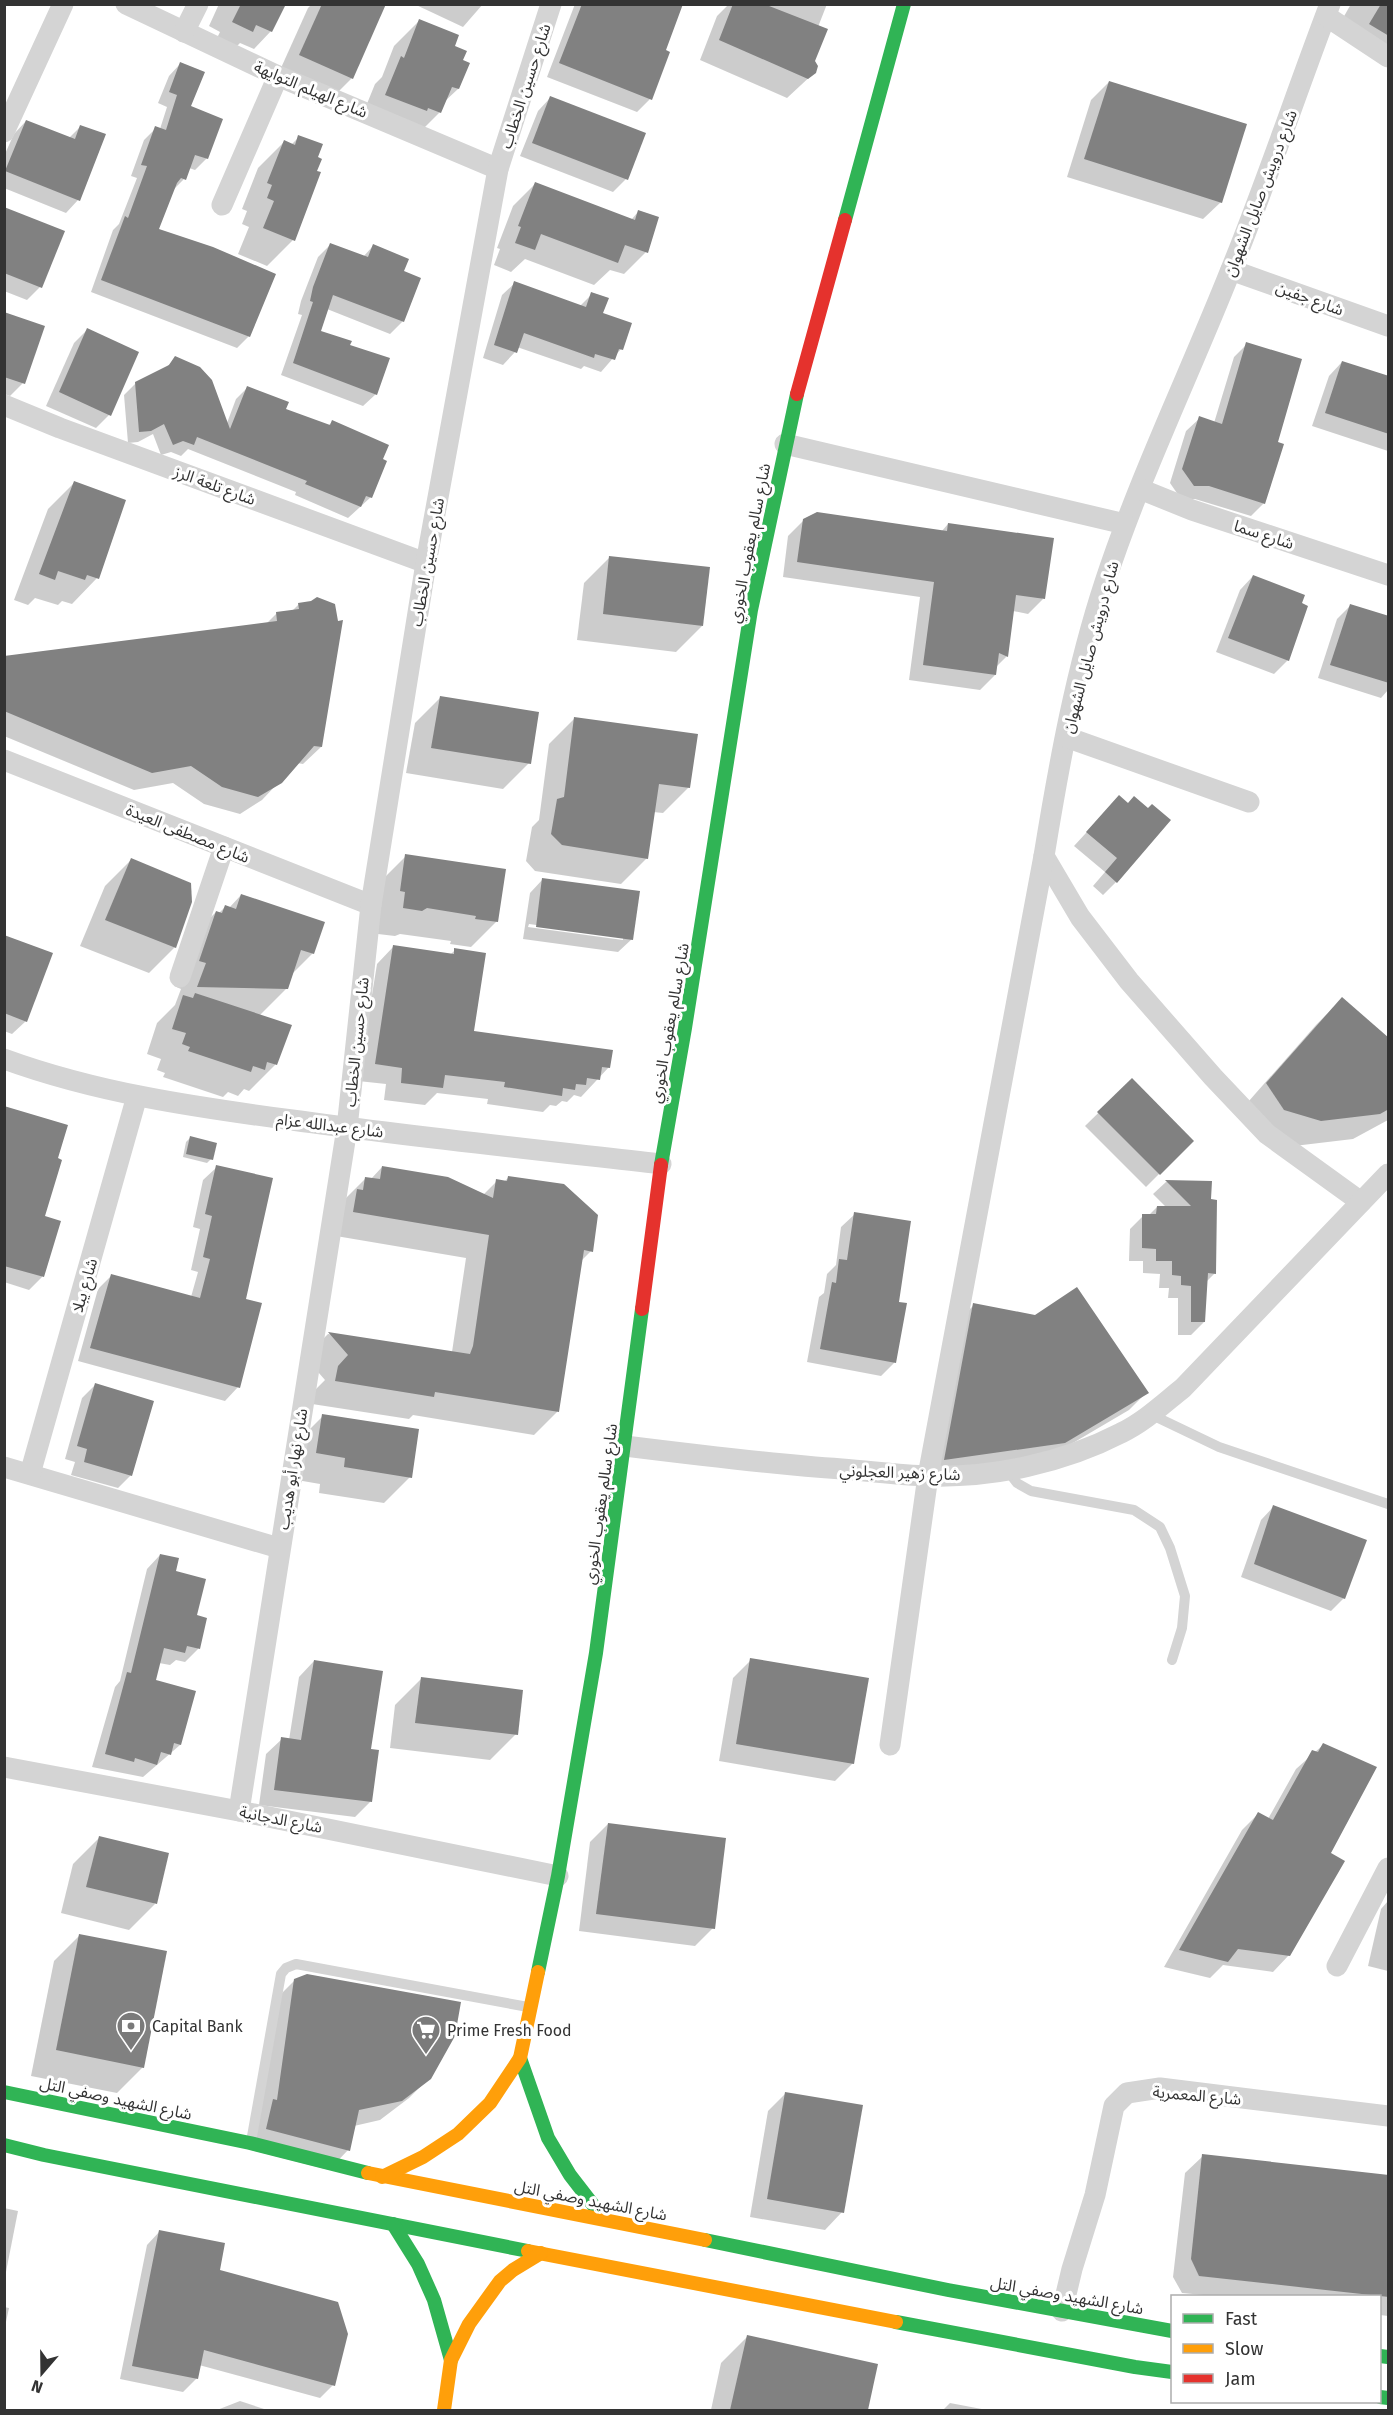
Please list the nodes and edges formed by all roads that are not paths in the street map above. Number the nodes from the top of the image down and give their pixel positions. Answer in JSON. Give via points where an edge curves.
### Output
{"nodes":[{"id":1,"x":63,"y":4,"type":"edge"},
{"id":2,"x":126,"y":4,"type":"edge"},
{"id":3,"x":198,"y":4,"type":"edge"},
{"id":4,"x":551,"y":4,"type":"edge"},
{"id":5,"x":904,"y":4,"type":"edge"},
{"id":6,"x":1328,"y":10,"type":"edge"},
{"id":7,"x":184,"y":32,"type":"junction"},
{"id":8,"x":1389,"y":57,"type":"edge"},
{"id":9,"x":278,"y":76,"type":"junction"},
{"id":10,"x":4,"y":132,"type":"edge"},
{"id":11,"x":498,"y":169,"type":"junction"},
{"id":12,"x":222,"y":205,"type":"dead end"},
{"id":13,"x":1231,"y":270,"type":"junction"},
{"id":14,"x":1389,"y":326,"type":"edge"},
{"id":15,"x":4,"y":405,"type":"edge"},
{"id":16,"x":785,"y":444,"type":"junction"},
{"id":17,"x":1140,"y":489,"type":"junction"},
{"id":18,"x":1125,"y":524,"type":"junction"},
{"id":19,"x":426,"y":563,"type":"junction"},
{"id":20,"x":1389,"y":575,"type":"edge"},
{"id":21,"x":1066,"y":737,"type":"junction"},
{"id":22,"x":4,"y":760,"type":"edge"},
{"id":23,"x":1249,"y":802,"type":"dead end"},
{"id":24,"x":224,"y":847,"type":"junction"},
{"id":25,"x":1044,"y":856,"type":"junction"},
{"id":26,"x":371,"y":905,"type":"junction"},
{"id":27,"x":180,"y":978,"type":"dead end"},
{"id":28,"x":4,"y":1059,"type":"edge"},
{"id":29,"x":137,"y":1096,"type":"junction"},
{"id":30,"x":347,"y":1128,"type":"junction"},
{"id":31,"x":661,"y":1164,"type":"junction"},
{"id":32,"x":1389,"y":1174,"type":"edge"},
{"id":33,"x":1361,"y":1202,"type":"junction"},
{"id":34,"x":1150,"y":1414,"type":"junction"},
{"id":35,"x":625,"y":1446,"type":"junction"},
{"id":36,"x":4,"y":1467,"type":"edge"},
{"id":37,"x":1007,"y":1470,"type":"junction"},
{"id":38,"x":30,"y":1474,"type":"junction"},
{"id":39,"x":928,"y":1476,"type":"junction"},
{"id":40,"x":1389,"y":1504,"type":"edge"},
{"id":41,"x":279,"y":1548,"type":"junction"},
{"id":42,"x":1172,"y":1660,"type":"dead end"},
{"id":43,"x":891,"y":1745,"type":"dead end"},
{"id":44,"x":4,"y":1767,"type":"edge"},
{"id":45,"x":239,"y":1810,"type":"junction"},
{"id":46,"x":1389,"y":1868,"type":"edge"},
{"id":47,"x":558,"y":1876,"type":"junction"},
{"id":48,"x":1337,"y":1966,"type":"dead end"},
{"id":49,"x":531,"y":2008,"type":"junction"},
{"id":50,"x":520,"y":2058,"type":"junction"},
{"id":51,"x":4,"y":2092,"type":"edge"},
{"id":52,"x":1389,"y":2116,"type":"edge"},
{"id":53,"x":250,"y":2143,"type":"junction"},
{"id":54,"x":4,"y":2145,"type":"edge"},
{"id":55,"x":382,"y":2177,"type":"junction"},
{"id":56,"x":603,"y":2219,"type":"junction"},
{"id":57,"x":393,"y":2224,"type":"junction"},
{"id":58,"x":541,"y":2253,"type":"junction"},
{"id":59,"x":1062,"y":2312,"type":"junction"},
{"id":60,"x":1171,"y":2331,"type":"edge"},
{"id":61,"x":451,"y":2360,"type":"junction"},
{"id":62,"x":1171,"y":2372,"type":"edge"},
{"id":63,"x":444,"y":2410,"type":"edge"}],
"edges":[{"from":1,"to":10,"type":"street"},
{"from":2,"to":7,"type":"street","name":"شارع الهيلم التوايهة"},
{"from":3,"to":7,"type":"street"},
{"from":4,"to":11,"type":"street","name":"شارع حسين الخطاب"},
{"from":5,"to":16,"type":"street","name":"شارع سالم يعقوب الخوري"},
{"from":6,"to":8,"type":"street"},
{"from":6,"to":13,"type":"street","name":"شارع درويش صايل الشهوان"},
{"from":7,"to":9,"type":"street","name":"شارع الهيلم التوايهة"},
{"from":9,"to":11,"type":"street","name":"شارع الهيلم التوايهة"},
{"from":9,"to":12,"type":"street"},
{"from":11,"to":19,"type":"street","name":"شارع حسين الخطاب"},
{"from":13,"to":14,"type":"street","name":"شارع جفين"},
{"from":13,"to":17,"type":"street","name":"شارع درويش صايل الشهوان"},
{"from":15,"to":19,"type":"street","name":"شارع تلعة الرز"},
{"from":16,"to":18,"type":"street"},
{"from":16,"to":31,"type":"street","name":"شارع سالم يعقوب الخوري","via":[[752,610]]},
{"from":17,"to":18,"type":"street","name":"شارع درويش صايل الشهوان"},
{"from":17,"to":20,"type":"street","name":"شارع سما"},
{"from":18,"to":21,"type":"street","name":"شارع درويش صايل الشهوان","via":[[1098,606]]},
{"from":19,"to":26,"type":"street","name":"شارع حسين الخطاب"},
{"from":21,"to":23,"type":"street"},
{"from":21,"to":25,"type":"street","name":"شارع درويش صايل الشهوان"},
{"from":22,"to":24,"type":"street","name":"شارع مصطفى العيدة"},
{"from":24,"to":26,"type":"street","name":"شارع مصطفى العيدة"},
{"from":24,"to":27,"type":"street"},
{"from":25,"to":33,"type":"street","via":[[1080,917],[1129,981],[1213,1077],[1268,1134]]},
{"from":25,"to":39,"type":"street","name":"شارع درويش صايل الشهوان"},
{"from":26,"to":30,"type":"street","name":"شارع حسين الخطاب"},
{"from":28,"to":29,"type":"street","name":"شارع عبدالله عزام"},
{"from":29,"to":30,"type":"street","name":"شارع عبدالله عزام"},
{"from":29,"to":38,"type":"street","name":"شارع يبلا"},
{"from":30,"to":31,"type":"street","name":"شارع عبدالله عزام"},
{"from":30,"to":41,"type":"street","name":"شارع نهار أبو هديب"},
{"from":31,"to":35,"type":"street","name":"شارع سالم يعقوب الخوري"},
{"from":32,"to":33,"type":"street","name":"شارع زهير العجلوني"},
{"from":33,"to":34,"type":"street","name":"شارع زهير العجلوني","via":[[1209,1362]]},
{"from":34,"to":37,"type":"street","name":"شارع زهير العجلوني","via":[[1081,1451]]},
{"from":34,"to":40,"type":"lane","via":[[1219,1447]]},
{"from":35,"to":39,"type":"street","name":"شارع زهير العجلوني","via":[[771,1464]]},
{"from":35,"to":47,"type":"street","name":"شارع سالم يعقوب الخوري","via":[[596,1653]]},
{"from":36,"to":38,"type":"street"},
{"from":37,"to":39,"type":"street","name":"شارع زهير العجلوني"},
{"from":37,"to":42,"type":"lane","via":[[1017,1483],[1032,1491],[1134,1510],[1160,1527],[1185,1596],[1182,1628]]},
{"from":38,"to":41,"type":"street"},
{"from":39,"to":43,"type":"street","name":"شارع درويش صايل الشهوان"},
{"from":41,"to":45,"type":"street","name":"شارع نهار أبو هديب"},
{"from":44,"to":45,"type":"street","name":"شارع الدجانية"},
{"from":45,"to":47,"type":"street","name":"شارع الدجانية"},
{"from":46,"to":48,"type":"street"},
{"from":47,"to":49,"type":"street","name":"شارع سالم يعقوب الخوري"},
{"from":49,"to":50,"type":"street","name":"شارع سالم يعقوب الخوري"},
{"from":49,"to":53,"type":"lane","via":[[296,1964],[290,1966],[281,1974]]},
{"from":50,"to":55,"type":"street","name":"شارع سالم يعقوب الخوري","via":[[490,2103],[458,2134]]},
{"from":50,"to":56,"type":"street","via":[[548,2138]]},
{"from":51,"to":53,"type":"street","name":"شارع الشهيد وصفي التل"},
{"from":52,"to":59,"type":"street","name":"شارع المعمرية","via":[[1160,2088],[1127,2093],[1114,2106],[1095,2195]]},
{"from":53,"to":55,"type":"street","name":"شارع الشهيد وصفي التل"},
{"from":54,"to":57,"type":"street"},
{"from":55,"to":56,"type":"street","name":"شارع الشهيد وصفي التل"},
{"from":56,"to":59,"type":"street","name":"شارع الشهيد وصفي التل"},
{"from":57,"to":58,"type":"street"},
{"from":57,"to":61,"type":"street","via":[[418,2264],[434,2300]]},
{"from":58,"to":61,"type":"street","via":[[513,2270],[490,2292]]},
{"from":58,"to":62,"type":"street"},
{"from":59,"to":60,"type":"street","name":"شارع الشهيد وصفي التل"},
{"from":61,"to":63,"type":"street"}]}
